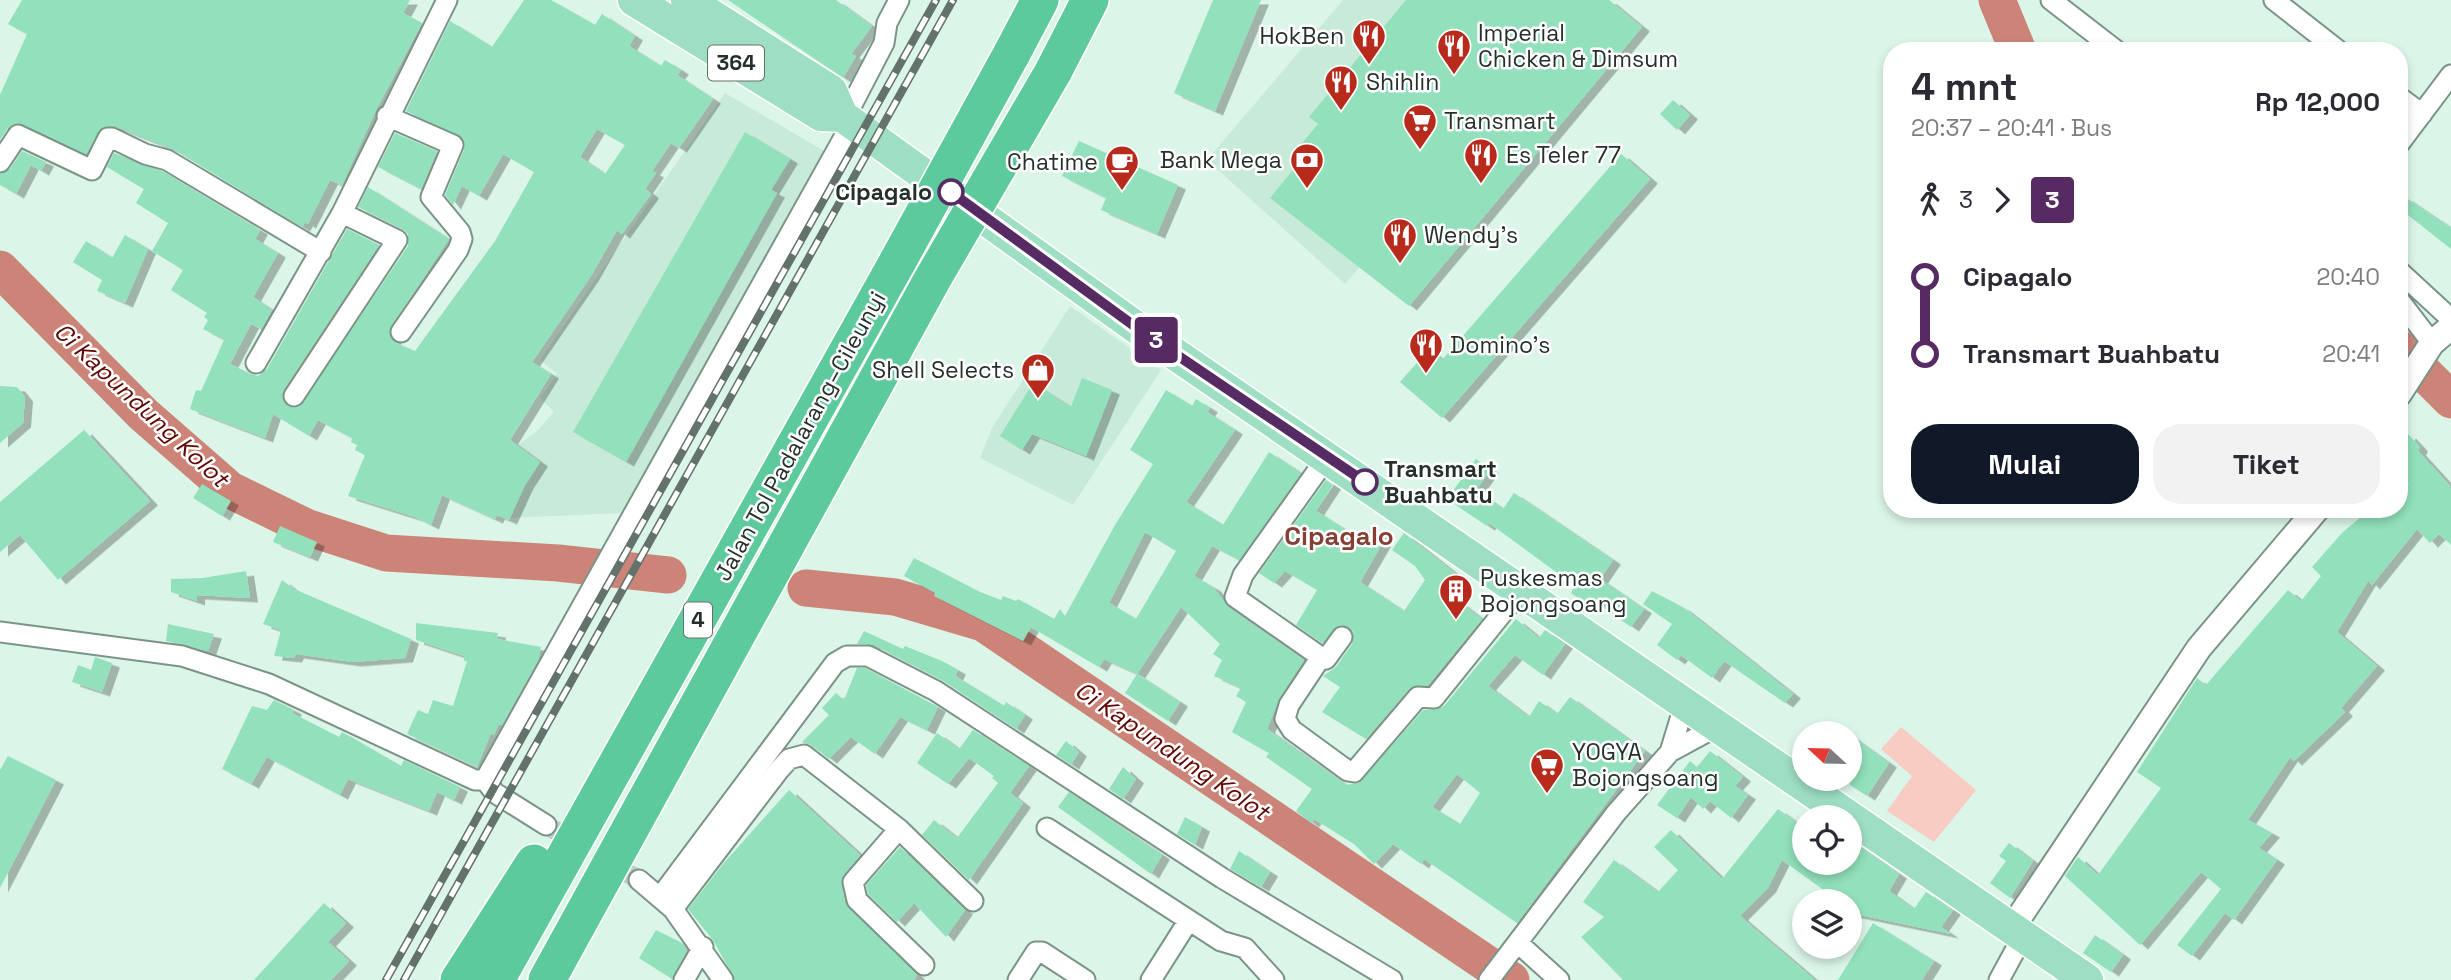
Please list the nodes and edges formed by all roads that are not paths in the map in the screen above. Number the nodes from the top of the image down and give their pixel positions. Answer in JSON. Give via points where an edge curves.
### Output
{"nodes":[{"id":1,"x":447,"y":0,"type":"edge"},
{"id":2,"x":634,"y":0,"type":"edge"},
{"id":3,"x":687,"y":0,"type":"edge"},
{"id":4,"x":899,"y":0,"type":"edge"},
{"id":5,"x":914,"y":0,"type":"edge"},
{"id":6,"x":1040,"y":0,"type":"edge"},
{"id":7,"x":1090,"y":0,"type":"edge"},
{"id":8,"x":2051,"y":0,"type":"edge"},
{"id":9,"x":2274,"y":0,"type":"edge"},
{"id":10,"x":2105,"y":42,"type":"edge"},
{"id":11,"x":2328,"y":42,"type":"edge"},
{"id":12,"x":884,"y":43,"type":"junction"},
{"id":13,"x":2451,"y":75,"type":"edge"},
{"id":14,"x":2408,"y":104,"type":"edge"},
{"id":15,"x":2422,"y":114,"type":"junction"},
{"id":16,"x":387,"y":116,"type":"junction"},
{"id":17,"x":847,"y":119,"type":"junction"},
{"id":18,"x":2408,"y":132,"type":"edge"},
{"id":19,"x":0,"y":162,"type":"edge"},
{"id":20,"x":342,"y":213,"type":"junction"},
{"id":21,"x":321,"y":252,"type":"junction"},
{"id":22,"x":2408,"y":279,"type":"edge"},
{"id":23,"x":2408,"y":310,"type":"edge"},
{"id":24,"x":2451,"y":320,"type":"edge"},
{"id":25,"x":401,"y":332,"type":"dead end"},
{"id":26,"x":2436,"y":342,"type":"edge"},
{"id":27,"x":256,"y":363,"type":"dead end"},
{"id":28,"x":2408,"y":381,"type":"edge"},
{"id":29,"x":294,"y":396,"type":"dead end"},
{"id":30,"x":813,"y":414,"type":"junction"},
{"id":31,"x":1328,"y":456,"type":"junction"},
{"id":32,"x":2309,"y":518,"type":"edge"},
{"id":33,"x":1521,"y":590,"type":"junction"},
{"id":34,"x":0,"y":632,"type":"edge"},
{"id":35,"x":1342,"y":637,"type":"dead end"},
{"id":36,"x":1319,"y":660,"type":"junction"},
{"id":37,"x":1685,"y":703,"type":"junction"},
{"id":38,"x":1718,"y":726,"type":"junction"},
{"id":39,"x":1670,"y":752,"type":"junction"},
{"id":40,"x":485,"y":780,"type":"junction"},
{"id":41,"x":546,"y":825,"type":"tunnel mouth"},
{"id":42,"x":1047,"y":828,"type":"dead end"},
{"id":43,"x":899,"y":829,"type":"junction"},
{"id":44,"x":639,"y":880,"type":"tunnel mouth"},
{"id":45,"x":973,"y":901,"type":"dead end"},
{"id":46,"x":667,"y":902,"type":"junction"},
{"id":47,"x":1189,"y":920,"type":"junction"},
{"id":48,"x":2018,"y":932,"type":"junction"},
{"id":49,"x":703,"y":947,"type":"junction"},
{"id":50,"x":1513,"y":949,"type":"junction"},
{"id":51,"x":924,"y":965,"type":"dead end"},
{"id":52,"x":459,"y":980,"type":"edge"},
{"id":53,"x":496,"y":980,"type":"edge"},
{"id":54,"x":547,"y":980,"type":"edge"},
{"id":55,"x":684,"y":980,"type":"edge"},
{"id":56,"x":723,"y":980,"type":"edge"},
{"id":57,"x":1018,"y":980,"type":"edge"},
{"id":58,"x":1085,"y":980,"type":"edge"},
{"id":59,"x":1151,"y":980,"type":"edge"},
{"id":60,"x":1274,"y":980,"type":"edge"},
{"id":61,"x":1392,"y":980,"type":"edge"},
{"id":62,"x":1489,"y":980,"type":"edge"},
{"id":63,"x":1559,"y":980,"type":"edge"},
{"id":64,"x":1999,"y":980,"type":"edge"},
{"id":65,"x":2087,"y":980,"type":"edge"}],
"edges":[{"from":1,"to":16,"type":"street"},
{"from":2,"to":17,"type":"main road","number":"364","via":[[821,115]]},
{"from":3,"to":17,"type":"main road","number":"364","via":[[831,91]]},
{"from":4,"to":12,"type":"street","via":[[887,23]]},
{"from":5,"to":12,"type":"street"},
{"from":6,"to":30,"type":"highway","name":"Jalan Tol Padalarang–Cileunyi","number":"4","bridge":true},
{"from":7,"to":54,"type":"highway","name":"Jalan Tol Padalarang–Cileunyi","number":"4","bridge":true},
{"from":8,"to":10,"type":"street"},
{"from":9,"to":11,"type":"street"},
{"from":12,"to":17,"type":"street"},
{"from":13,"to":15,"type":"street"},
{"from":14,"to":15,"type":"street"},
{"from":15,"to":18,"type":"street"},
{"from":16,"to":20,"type":"street"},
{"from":16,"to":25,"type":"street","via":[[453,145],[430,197],[462,239]]},
{"from":17,"to":31,"type":"main road","via":[[1137,328]]},
{"from":17,"to":40,"type":"street","via":[[625,532]]},
{"from":19,"to":21,"type":"street","via":[[18,135],[89,171],[112,138],[167,160]]},
{"from":20,"to":21,"type":"street"},
{"from":20,"to":29,"type":"street","via":[[397,240]]},
{"from":21,"to":27,"type":"street"},
{"from":22,"to":24,"type":"street"},
{"from":23,"to":26,"type":"street"},
{"from":26,"to":28,"type":"street"},
{"from":30,"to":52,"type":"highway"},
{"from":30,"to":53,"type":"highway","name":"Jalan Tol Padalarang–Cileunyi","number":"4"},
{"from":31,"to":33,"type":"main road"},
{"from":31,"to":36,"type":"street","via":[[1243,575],[1235,597]]},
{"from":32,"to":48,"type":"street","via":[[2199,648]]},
{"from":33,"to":36,"type":"street","via":[[1434,698],[1418,697],[1354,772],[1337,764],[1284,719]]},
{"from":33,"to":37,"type":"main road"},
{"from":34,"to":40,"type":"street","via":[[182,656],[269,684],[475,780]]},
{"from":35,"to":36,"type":"street","via":[[1326,659]]},
{"from":37,"to":38,"type":"main road"},
{"from":37,"to":39,"type":"street"},
{"from":38,"to":39,"type":"street"},
{"from":38,"to":48,"type":"main road"},
{"from":39,"to":50,"type":"street","via":[[1616,813]]},
{"from":40,"to":41,"type":"street","via":[[495,793]]},
{"from":42,"to":47,"type":"street"},
{"from":43,"to":45,"type":"street"},
{"from":43,"to":46,"type":"street","via":[[804,755],[796,755]]},
{"from":43,"to":51,"type":"street","via":[[853,881],[853,889],[857,900]]},
{"from":44,"to":46,"type":"street"},
{"from":46,"to":49,"type":"street"},
{"from":46,"to":61,"type":"street","via":[[835,663],[847,656],[868,656],[936,691],[1222,878]]},
{"from":47,"to":59,"type":"street"},
{"from":47,"to":60,"type":"street","via":[[1228,945],[1245,948]]},
{"from":48,"to":64,"type":"street"},
{"from":48,"to":65,"type":"main road"},
{"from":49,"to":55,"type":"street"},
{"from":49,"to":56,"type":"street"},
{"from":50,"to":62,"type":"street"},
{"from":50,"to":63,"type":"street"},
{"from":57,"to":58,"type":"street","via":[[1033,956],[1042,952]]}]}
